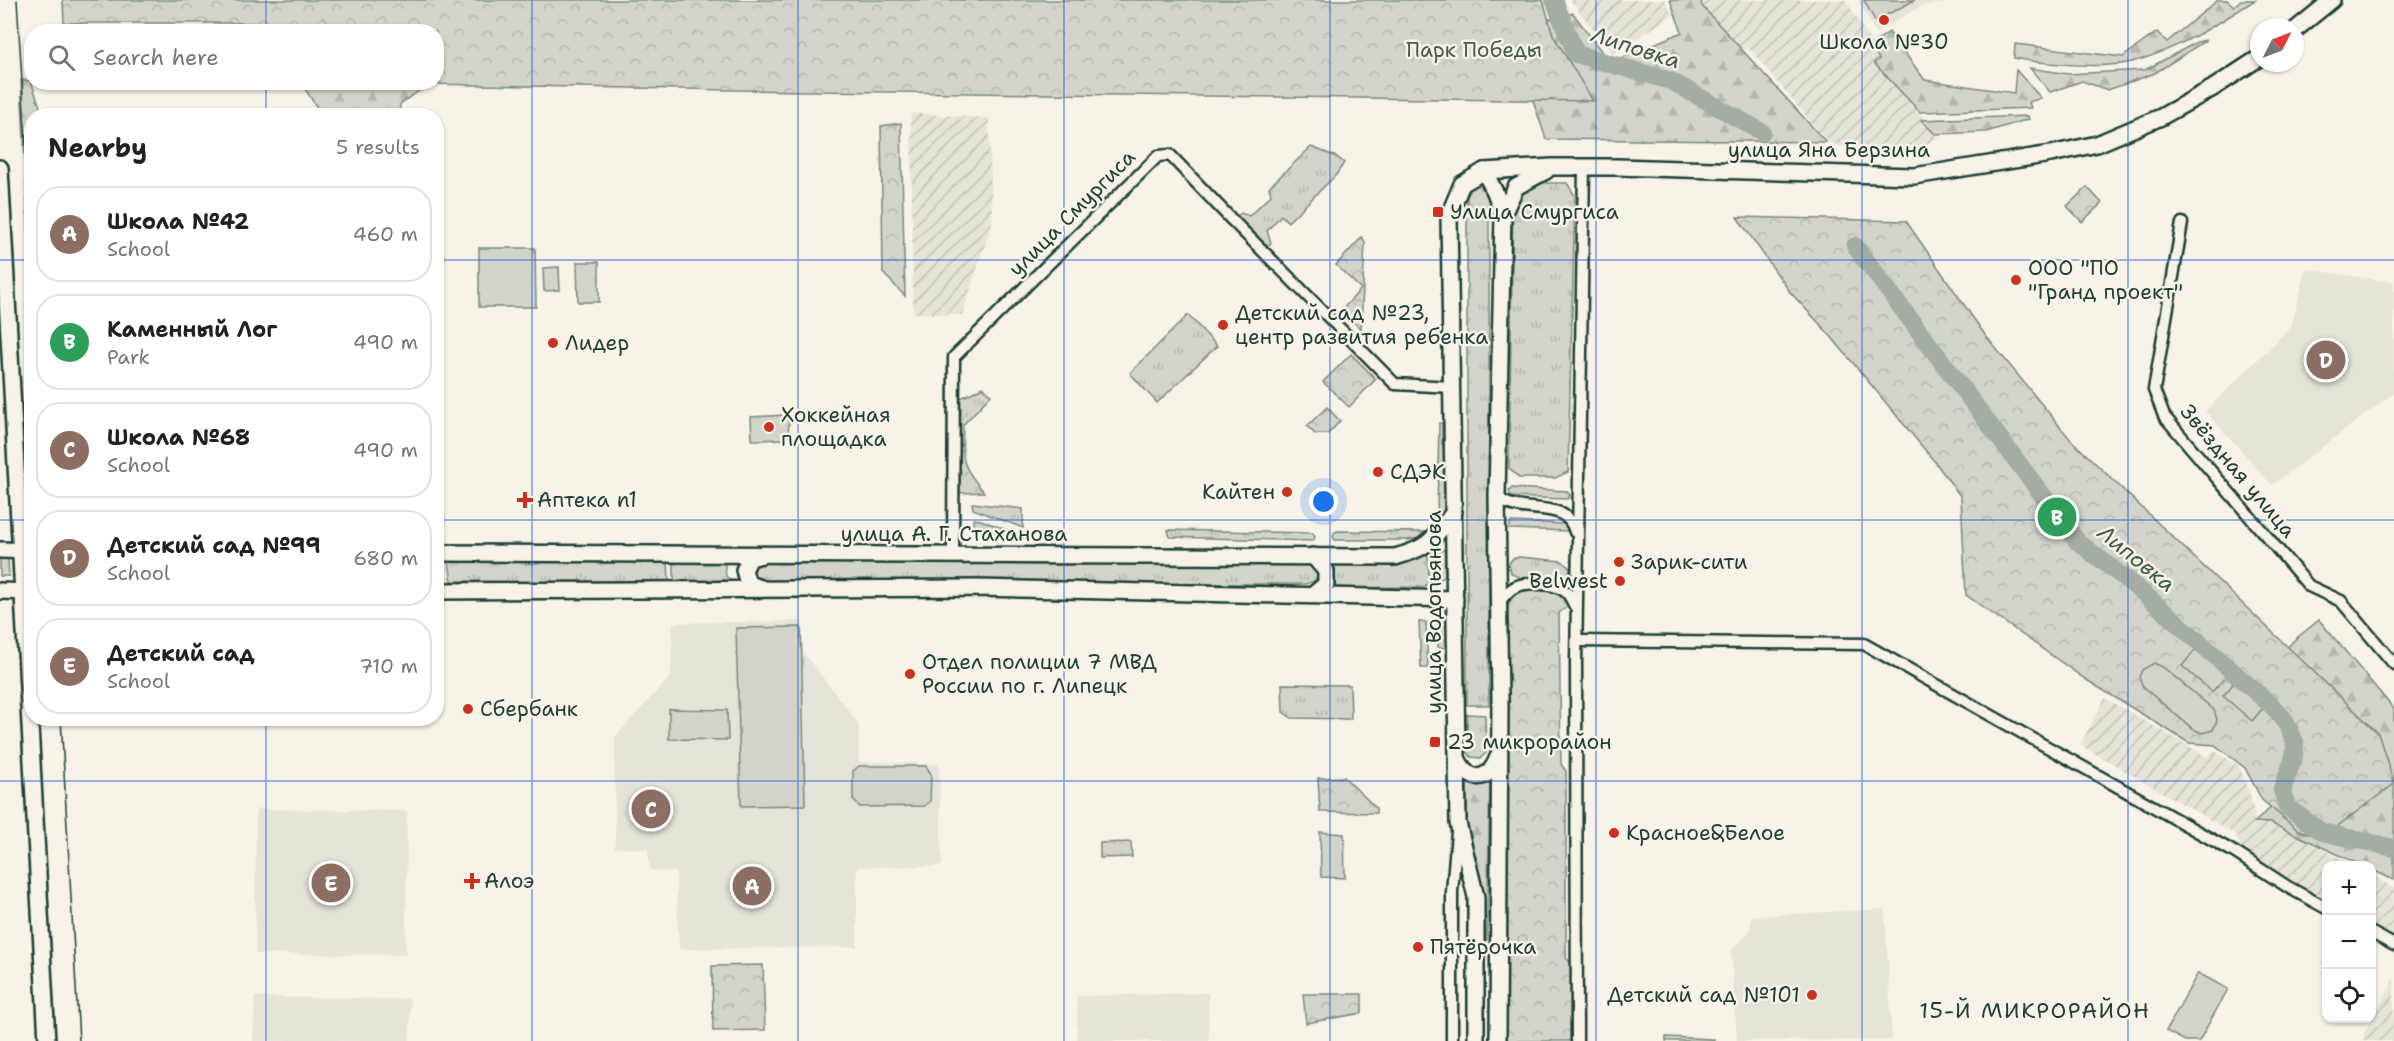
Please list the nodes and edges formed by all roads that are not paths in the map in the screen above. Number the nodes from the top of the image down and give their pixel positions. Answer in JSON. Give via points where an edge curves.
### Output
{"nodes":[{"id":1,"x":2332,"y":0,"type":"edge"},
{"id":2,"x":2304,"y":23,"type":"edge"},
{"id":3,"x":2250,"y":64,"type":"edge"},
{"id":4,"x":1584,"y":167,"type":"junction"},
{"id":5,"x":0,"y":168,"type":"edge"},
{"id":6,"x":1552,"y":168,"type":"junction"},
{"id":7,"x":1484,"y":171,"type":"junction"},
{"id":8,"x":1503,"y":214,"type":"junction"},
{"id":9,"x":2182,"y":223,"type":"dead end"},
{"id":10,"x":1452,"y":387,"type":"junction"},
{"id":11,"x":1497,"y":496,"type":"junction"},
{"id":12,"x":1454,"y":512,"type":"junction"},
{"id":13,"x":24,"y":522,"type":"edge"},
{"id":14,"x":1577,"y":541,"type":"junction"},
{"id":15,"x":0,"y":550,"type":"edge"},
{"id":16,"x":24,"y":551,"type":"edge"},
{"id":17,"x":444,"y":553,"type":"edge"},
{"id":18,"x":768,"y":554,"type":"junction"},
{"id":19,"x":952,"y":555,"type":"junction"},
{"id":20,"x":1313,"y":556,"type":"junction"},
{"id":21,"x":766,"y":589,"type":"junction"},
{"id":22,"x":0,"y":591,"type":"edge"},
{"id":23,"x":444,"y":591,"type":"edge"},
{"id":24,"x":24,"y":592,"type":"edge"},
{"id":25,"x":1313,"y":595,"type":"junction"},
{"id":26,"x":1455,"y":599,"type":"junction"},
{"id":27,"x":1498,"y":603,"type":"junction"},
{"id":28,"x":1577,"y":610,"type":"junction"},
{"id":29,"x":1577,"y":641,"type":"junction"},
{"id":30,"x":2394,"y":664,"type":"edge"},
{"id":31,"x":34,"y":726,"type":"edge"},
{"id":32,"x":1499,"y":755,"type":"junction"},
{"id":33,"x":1457,"y":759,"type":"junction"},
{"id":34,"x":1458,"y":823,"type":"junction"},
{"id":35,"x":2322,"y":906,"type":"edge"},
{"id":36,"x":2376,"y":935,"type":"edge"},
{"id":37,"x":2394,"y":945,"type":"edge"},
{"id":38,"x":47,"y":1041,"type":"edge"},
{"id":39,"x":1452,"y":1041,"type":"edge"},
{"id":40,"x":1476,"y":1041,"type":"edge"},
{"id":41,"x":1498,"y":1041,"type":"edge"},
{"id":42,"x":1577,"y":1041,"type":"edge"}],
"edges":[{"from":1,"to":2,"type":"main road"},
{"from":3,"to":4,"type":"main road","name":"улица Яна Берзина","via":[[2161,117],[2097,144],[1914,176]]},
{"from":4,"to":6,"type":"main road","name":"улица Яна Берзина"},
{"from":4,"to":14,"type":"street"},
{"from":5,"to":13,"type":"main road"},
{"from":6,"to":7,"type":"main road","name":"улица Яна Берзина"},
{"from":6,"to":8,"type":"main road","via":[[1515,187]]},
{"from":7,"to":8,"type":"main road"},
{"from":7,"to":10,"type":"main road","name":"улица Водопьянова","via":[[1462,184],[1449,215]]},
{"from":8,"to":11,"type":"main road"},
{"from":9,"to":30,"type":"street","name":"Звёздная улица","via":[[2154,390],[2164,416],[2309,585],[2341,601]]},
{"from":10,"to":12,"type":"main road","name":"улица Водопьянова"},
{"from":10,"to":19,"type":"street","name":"улица Смургиса","via":[[1395,384],[1170,155],[1158,156],[954,357]]},
{"from":11,"to":14,"type":"street","via":[[1525,507],[1559,511],[1570,520]]},
{"from":11,"to":27,"type":"main road"},
{"from":12,"to":20,"type":"main road","name":"улица А. Г. Стаханова","via":[[1420,550],[1395,557]]},
{"from":12,"to":26,"type":"main road","name":"улица Водопьянова"},
{"from":14,"to":28,"type":"street"},
{"from":15,"to":16,"type":"main road"},
{"from":17,"to":18,"type":"main road","name":"улица А. Г. Стаханова"},
{"from":18,"to":19,"type":"main road","name":"улица А. Г. Стаханова"},
{"from":18,"to":21,"type":"main road","via":[[750,558],[744,570],[748,584]]},
{"from":19,"to":20,"type":"main road","name":"улица А. Г. Стаханова"},
{"from":20,"to":25,"type":"main road","via":[[1326,571],[1326,584]]},
{"from":21,"to":23,"type":"main road"},
{"from":21,"to":25,"type":"main road","via":[[977,588]]},
{"from":22,"to":24,"type":"main road"},
{"from":25,"to":26,"type":"main road"},
{"from":26,"to":33,"type":"main road","name":"улица Водопьянова"},
{"from":27,"to":28,"type":"street","via":[[1512,588],[1527,584],[1554,586],[1566,592]]},
{"from":27,"to":32,"type":"main road"},
{"from":28,"to":29,"type":"street"},
{"from":29,"to":35,"type":"street","via":[[1864,644],[2234,852]]},
{"from":29,"to":42,"type":"street"},
{"from":31,"to":38,"type":"main road"},
{"from":32,"to":33,"type":"main road","via":[[1491,771],[1475,777]]},
{"from":32,"to":41,"type":"main road"},
{"from":33,"to":34,"type":"main road","name":"улица Водопьянова"},
{"from":34,"to":39,"type":"street","via":[[1452,892]]},
{"from":34,"to":40,"type":"main road","name":"улица Водопьянова","via":[[1476,897]]},
{"from":36,"to":37,"type":"street"}]}
